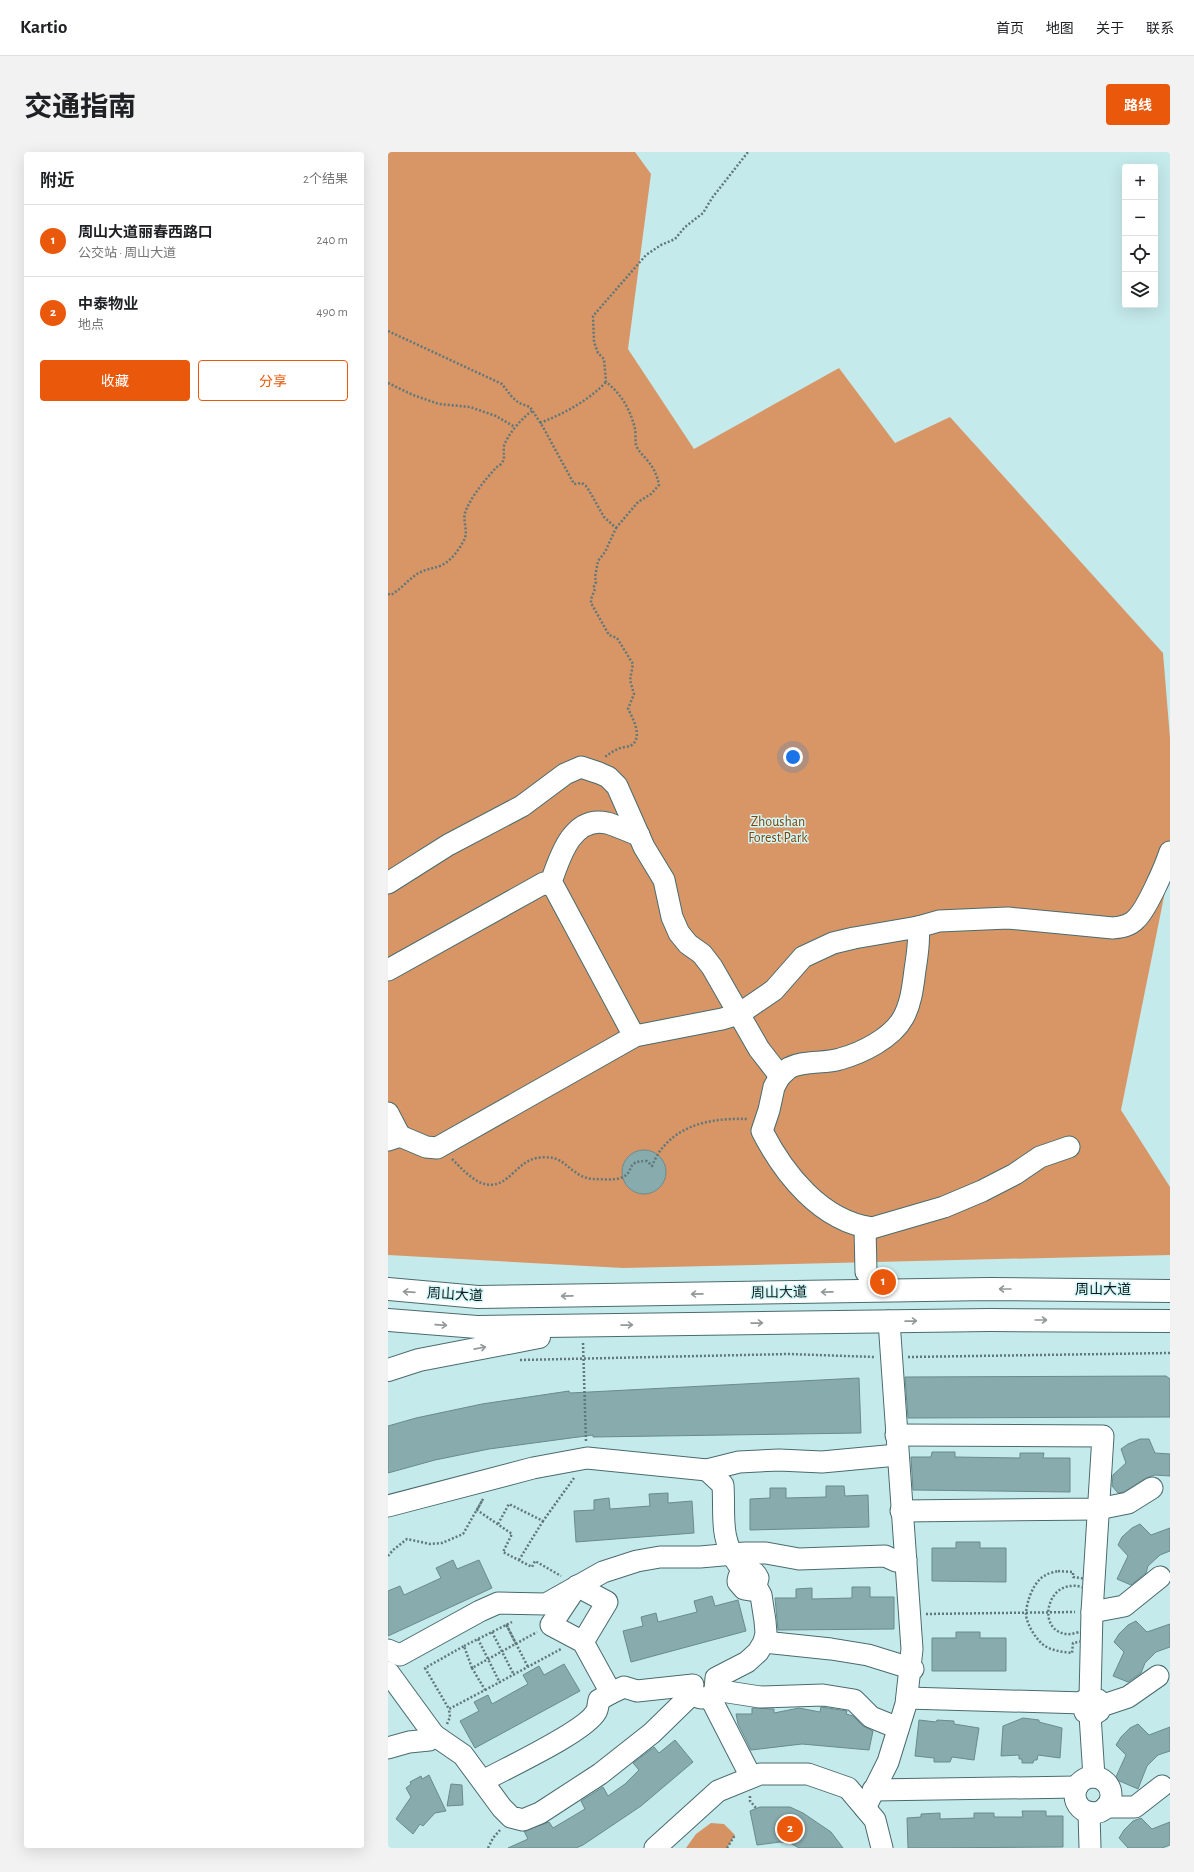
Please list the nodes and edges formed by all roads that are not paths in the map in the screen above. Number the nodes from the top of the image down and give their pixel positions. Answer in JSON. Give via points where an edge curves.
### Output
{"nodes":[{"id":1,"x":639,"y":836,"type":"junction"},
{"id":2,"x":1170,"y":852,"type":"edge"},
{"id":3,"x":388,"y":883,"type":"edge"},
{"id":4,"x":550,"y":885,"type":"junction"},
{"id":5,"x":918,"y":928,"type":"junction"},
{"id":6,"x":388,"y":970,"type":"edge"},
{"id":7,"x":739,"y":1014,"type":"junction"},
{"id":8,"x":634,"y":1036,"type":"junction"},
{"id":9,"x":780,"y":1076,"type":"junction"},
{"id":10,"x":388,"y":1113,"type":"edge"},
{"id":11,"x":394,"y":1138,"type":"edge"},
{"id":12,"x":1069,"y":1147,"type":"dead end"},
{"id":13,"x":865,"y":1227,"type":"junction"},
{"id":14,"x":866,"y":1272,"type":"dead end"},
{"id":15,"x":388,"y":1289,"type":"edge"},
{"id":16,"x":1170,"y":1290,"type":"edge"},
{"id":17,"x":388,"y":1320,"type":"edge"},
{"id":18,"x":889,"y":1321,"type":"junction"},
{"id":19,"x":1170,"y":1321,"type":"edge"},
{"id":20,"x":588,"y":1327,"type":"junction"},
{"id":21,"x":388,"y":1370,"type":"edge"},
{"id":22,"x":896,"y":1435,"type":"junction"},
{"id":23,"x":898,"y":1455,"type":"junction"},
{"id":24,"x":707,"y":1470,"type":"junction"},
{"id":25,"x":1152,"y":1488,"type":"dead end"},
{"id":26,"x":388,"y":1506,"type":"edge"},
{"id":27,"x":1098,"y":1509,"type":"junction"},
{"id":28,"x":901,"y":1511,"type":"junction"},
{"id":29,"x":731,"y":1554,"type":"junction"},
{"id":30,"x":906,"y":1560,"type":"junction"},
{"id":31,"x":1160,"y":1577,"type":"dead end"},
{"id":32,"x":577,"y":1586,"type":"junction"},
{"id":33,"x":1092,"y":1612,"type":"junction"},
{"id":34,"x":581,"y":1640,"type":"junction"},
{"id":35,"x":764,"y":1642,"type":"junction"},
{"id":36,"x":388,"y":1650,"type":"edge"},
{"id":37,"x":911,"y":1668,"type":"junction"},
{"id":38,"x":388,"y":1672,"type":"edge"},
{"id":39,"x":1158,"y":1676,"type":"dead end"},
{"id":40,"x":704,"y":1688,"type":"junction"},
{"id":41,"x":611,"y":1693,"type":"junction"},
{"id":42,"x":906,"y":1698,"type":"junction"},
{"id":43,"x":1091,"y":1705,"type":"junction"},
{"id":44,"x":898,"y":1728,"type":"junction"},
{"id":45,"x":434,"y":1735,"type":"junction"},
{"id":46,"x":388,"y":1748,"type":"edge"},
{"id":47,"x":483,"y":1781,"type":"junction"},
{"id":48,"x":1086,"y":1782,"type":"junction"},
{"id":49,"x":750,"y":1786,"type":"junction"},
{"id":50,"x":1162,"y":1786,"type":"dead end"},
{"id":51,"x":869,"y":1799,"type":"junction"},
{"id":52,"x":1098,"y":1810,"type":"junction"},
{"id":53,"x":655,"y":1848,"type":"edge"},
{"id":54,"x":882,"y":1848,"type":"edge"},
{"id":55,"x":1090,"y":1848,"type":"edge"}],
"edges":[{"from":1,"to":3,"type":"lane","via":[[617,786],[608,777],[581,767],[565,774],[522,806],[448,846]]},
{"from":1,"to":4,"type":"lane","via":[[607,823],[593,822],[575,831],[561,853]]},
{"from":1,"to":7,"type":"lane","via":[[664,880],[672,917],[679,933],[709,963]]},
{"from":2,"to":5,"type":"lane","via":[[1143,910],[1136,920],[1126,926],[1113,928],[1008,918],[940,921]]},
{"from":4,"to":6,"type":"lane","via":[[544,883]]},
{"from":4,"to":8,"type":"lane","via":[[554,887]]},
{"from":5,"to":7,"type":"lane","via":[[854,938],[816,950],[803,958],[774,990]]},
{"from":5,"to":9,"type":"lane","via":[[917,959],[909,1004],[895,1029],[859,1052],[840,1059],[789,1068]]},
{"from":7,"to":8,"type":"lane"},
{"from":7,"to":9,"type":"lane","via":[[759,1049]]},
{"from":8,"to":11,"type":"lane","via":[[437,1148]]},
{"from":9,"to":13,"type":"lane","via":[[774,1087],[762,1131],[770,1146],[795,1182],[815,1201],[837,1215]]},
{"from":10,"to":11,"type":"lane"},
{"from":12,"to":13,"type":"lane","via":[[1040,1157],[1015,1174],[944,1207],[872,1228]]},
{"from":13,"to":14,"type":"lane"},
{"from":16,"to":15,"type":"main road","name":"周山大道","one_way":true,"via":[[990,1289],[478,1297]]},
{"from":17,"to":20,"type":"main road","one_way":true,"via":[[477,1327]]},
{"from":18,"to":19,"type":"main road","one_way":true},
{"from":20,"to":18,"type":"main road","one_way":true},
{"from":18,"to":22,"type":"lane"},
{"from":21,"to":20,"type":"main road","one_way":true,"via":[[419,1360]]},
{"from":22,"to":23,"type":"lane"},
{"from":22,"to":27,"type":"lane","via":[[1103,1436]]},
{"from":23,"to":24,"type":"lane","via":[[822,1462],[739,1462]]},
{"from":23,"to":28,"type":"lane"},
{"from":24,"to":26,"type":"lane","via":[[582,1465],[532,1468]]},
{"from":24,"to":29,"type":"lane","via":[[723,1485],[724,1531]]},
{"from":25,"to":27,"type":"lane","via":[[1128,1502]]},
{"from":27,"to":28,"type":"lane"},
{"from":27,"to":33,"type":"lane"},
{"from":28,"to":30,"type":"lane"},
{"from":29,"to":30,"type":"lane","via":[[766,1553],[799,1559],[885,1556]]},
{"from":29,"to":32,"type":"lane","via":[[700,1558],[660,1557],[636,1561],[603,1572]]},
{"from":29,"to":35,"type":"lane","via":[[761,1595],[766,1633]]},
{"from":30,"to":37,"type":"lane"},
{"from":31,"to":33,"type":"lane","via":[[1124,1606]]},
{"from":32,"to":34,"type":"lane","via":[[552,1624]]},
{"from":32,"to":34,"type":"lane","via":[[607,1602]]},
{"from":32,"to":36,"type":"lane","via":[[546,1604],[498,1603],[400,1655]]},
{"from":33,"to":43,"type":"lane"},
{"from":34,"to":41,"type":"lane"},
{"from":35,"to":37,"type":"lane","via":[[846,1651]]},
{"from":35,"to":40,"type":"lane","via":[[747,1662]]},
{"from":37,"to":42,"type":"lane"},
{"from":38,"to":45,"type":"lane"},
{"from":39,"to":43,"type":"lane","via":[[1128,1697]]},
{"from":40,"to":41,"type":"lane","via":[[637,1691],[624,1687]]},
{"from":40,"to":44,"type":"lane","via":[[760,1697],[823,1695],[854,1700],[871,1717]]},
{"from":40,"to":47,"type":"lane","via":[[600,1774],[540,1813],[523,1820],[511,1817]]},
{"from":40,"to":49,"type":"lane"},
{"from":41,"to":47,"type":"lane","via":[[599,1700],[596,1713],[583,1725],[556,1743]]},
{"from":42,"to":43,"type":"lane"},
{"from":42,"to":44,"type":"lane"},
{"from":43,"to":48,"type":"lane"},
{"from":44,"to":51,"type":"lane","via":[[888,1762]]},
{"from":45,"to":46,"type":"lane","via":[[429,1740]]},
{"from":45,"to":47,"type":"lane","via":[[464,1755]]},
{"from":48,"to":51,"type":"lane"},
{"from":48,"to":52,"type":"lane","via":[[1075,1796],[1076,1802],[1084,1810]]},
{"from":48,"to":52,"type":"lane","via":[[1100,1779],[1108,1786],[1111,1797]]},
{"from":49,"to":51,"type":"lane","via":[[760,1774],[808,1774],[848,1788]]},
{"from":49,"to":53,"type":"lane","via":[[718,1791]]},
{"from":50,"to":52,"type":"lane","via":[[1135,1807]]},
{"from":51,"to":54,"type":"lane"},
{"from":52,"to":55,"type":"lane"}]}
